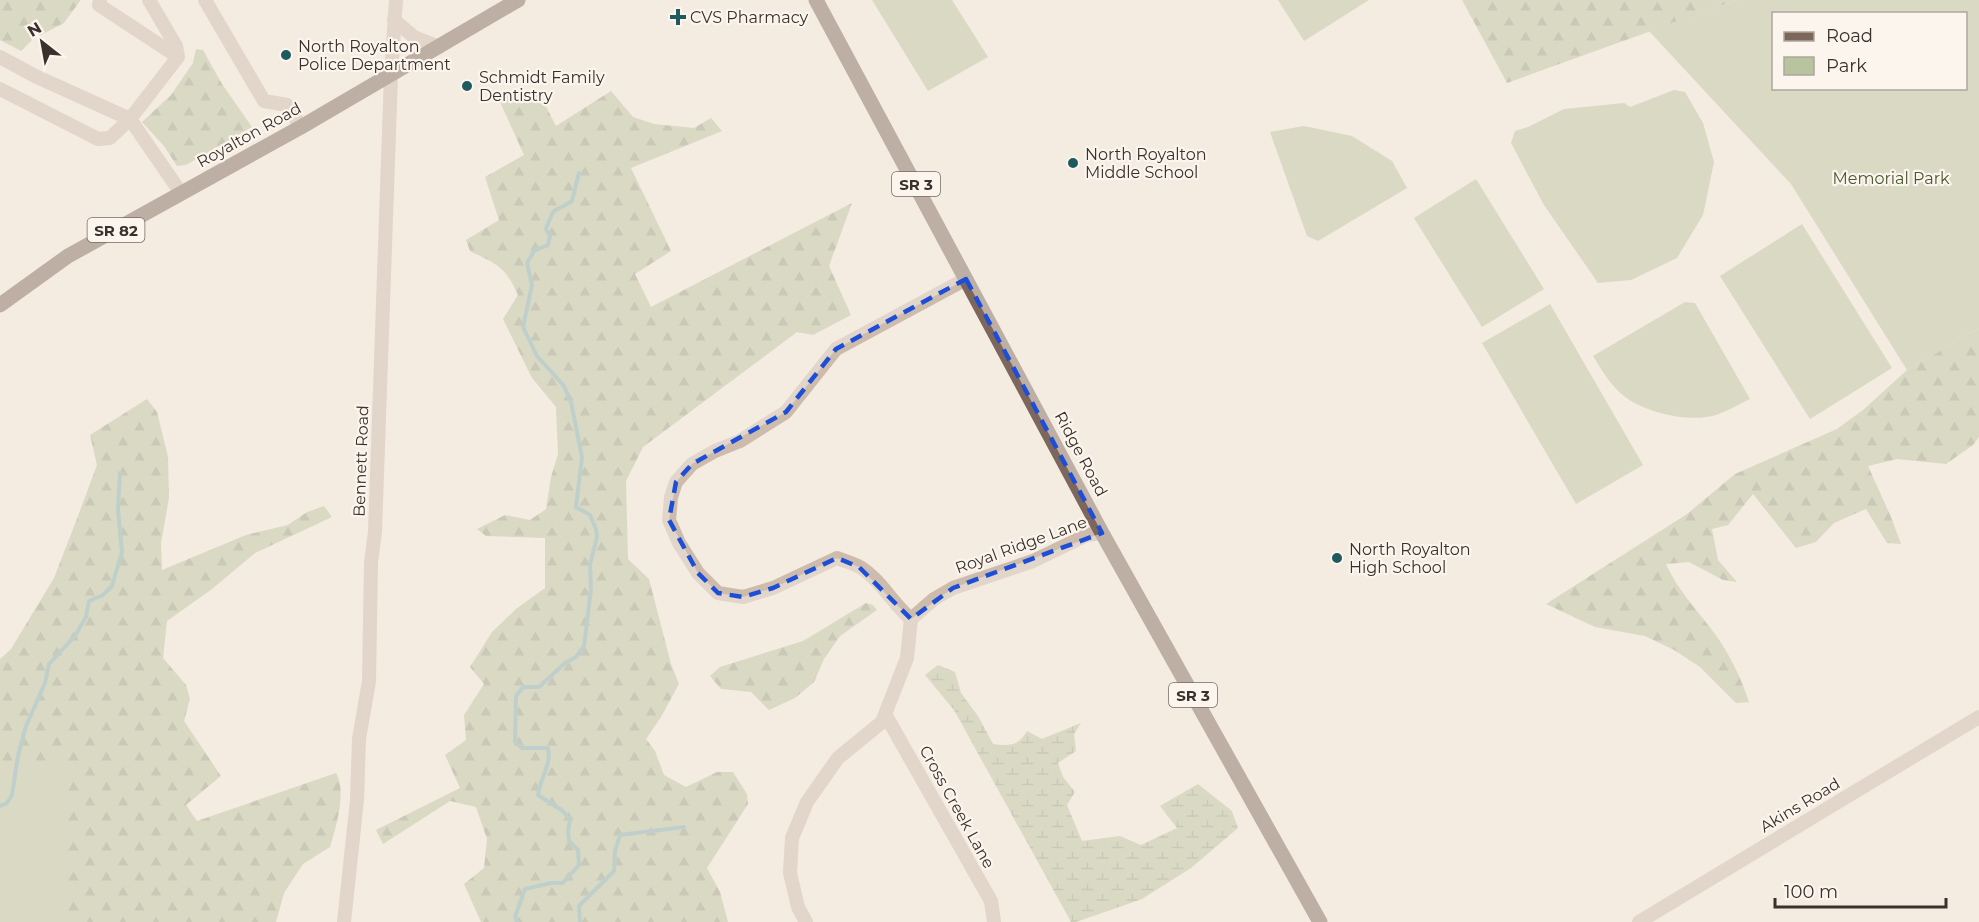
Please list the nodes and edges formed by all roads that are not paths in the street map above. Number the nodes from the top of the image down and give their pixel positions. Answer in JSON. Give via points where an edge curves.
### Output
{"nodes":[{"id":1,"x":100,"y":0,"type":"edge"},
{"id":2,"x":149,"y":0,"type":"edge"},
{"id":3,"x":205,"y":0,"type":"edge"},
{"id":4,"x":396,"y":0,"type":"edge"},
{"id":5,"x":518,"y":0,"type":"edge"},
{"id":6,"x":816,"y":0,"type":"edge"},
{"id":7,"x":394,"y":20,"type":"junction"},
{"id":8,"x":439,"y":47,"type":"junction"},
{"id":9,"x":0,"y":57,"type":"edge"},
{"id":10,"x":178,"y":57,"type":"junction"},
{"id":11,"x":391,"y":75,"type":"junction"},
{"id":12,"x":0,"y":89,"type":"edge"},
{"id":13,"x":130,"y":119,"type":"junction"},
{"id":14,"x":301,"y":128,"type":"junction"},
{"id":15,"x":181,"y":194,"type":"junction"},
{"id":16,"x":966,"y":279,"type":"junction"},
{"id":17,"x":0,"y":304,"type":"edge"},
{"id":18,"x":1102,"y":533,"type":"junction"},
{"id":19,"x":911,"y":619,"type":"junction"},
{"id":20,"x":885,"y":714,"type":"junction"},
{"id":21,"x":1979,"y":717,"type":"edge"},
{"id":22,"x":995,"y":920,"type":"edge"},
{"id":23,"x":344,"y":922,"type":"edge"},
{"id":24,"x":807,"y":922,"type":"edge"},
{"id":25,"x":1320,"y":922,"type":"edge"},
{"id":26,"x":1639,"y":922,"type":"edge"}],
"edges":[{"from":1,"to":10,"type":"street","via":[[99,5]]},
{"from":2,"to":10,"type":"street","via":[[176,46]]},
{"from":3,"to":14,"type":"street","via":[[264,101],[287,105]]},
{"from":4,"to":7,"type":"street","name":"Bennett Road"},
{"from":5,"to":8,"type":"main road","name":"Royalton Road","number":"SR 82"},
{"from":6,"to":16,"type":"main road","name":"Ridge Road","number":"SR 3"},
{"from":7,"to":8,"type":"street","via":[[414,37]]},
{"from":7,"to":11,"type":"street","name":"Bennett Road"},
{"from":8,"to":11,"type":"main road","name":"Royalton Road","number":"SR 82"},
{"from":9,"to":13,"type":"street"},
{"from":10,"to":13,"type":"street"},
{"from":11,"to":14,"type":"main road","name":"Royalton Road","number":"SR 82"},
{"from":11,"to":23,"type":"street","name":"Bennett Road","via":[[369,681],[359,739]]},
{"from":12,"to":13,"type":"street","via":[[98,139],[110,138]]},
{"from":13,"to":15,"type":"street"},
{"from":14,"to":15,"type":"main road","name":"Royalton Road","number":"SR 82"},
{"from":15,"to":17,"type":"main road","name":"Royalton Road","number":"SR 82","via":[[69,256]]},
{"from":16,"to":18,"type":"main road","name":"Ridge Road","number":"SR 3"},
{"from":16,"to":19,"type":"street","via":[[836,349],[786,412],[740,441],[692,464],[676,482],[671,496],[669,520],[679,543],[698,573],[718,593],[743,597],[773,588],[837,558],[859,567],[881,585]]},
{"from":18,"to":19,"type":"street","name":"Royal Ridge Lane","via":[[1087,535],[1033,561],[953,588]]},
{"from":18,"to":25,"type":"main road","name":"Ridge Road","number":"SR 3"},
{"from":19,"to":20,"type":"street","via":[[907,658]]},
{"from":20,"to":22,"type":"street","name":"Cross Creek Lane","via":[[991,901]]},
{"from":20,"to":24,"type":"street","via":[[882,722],[838,758],[807,802],[792,838],[790,873],[798,907]]},
{"from":21,"to":26,"type":"street","name":"Akins Road"}]}
